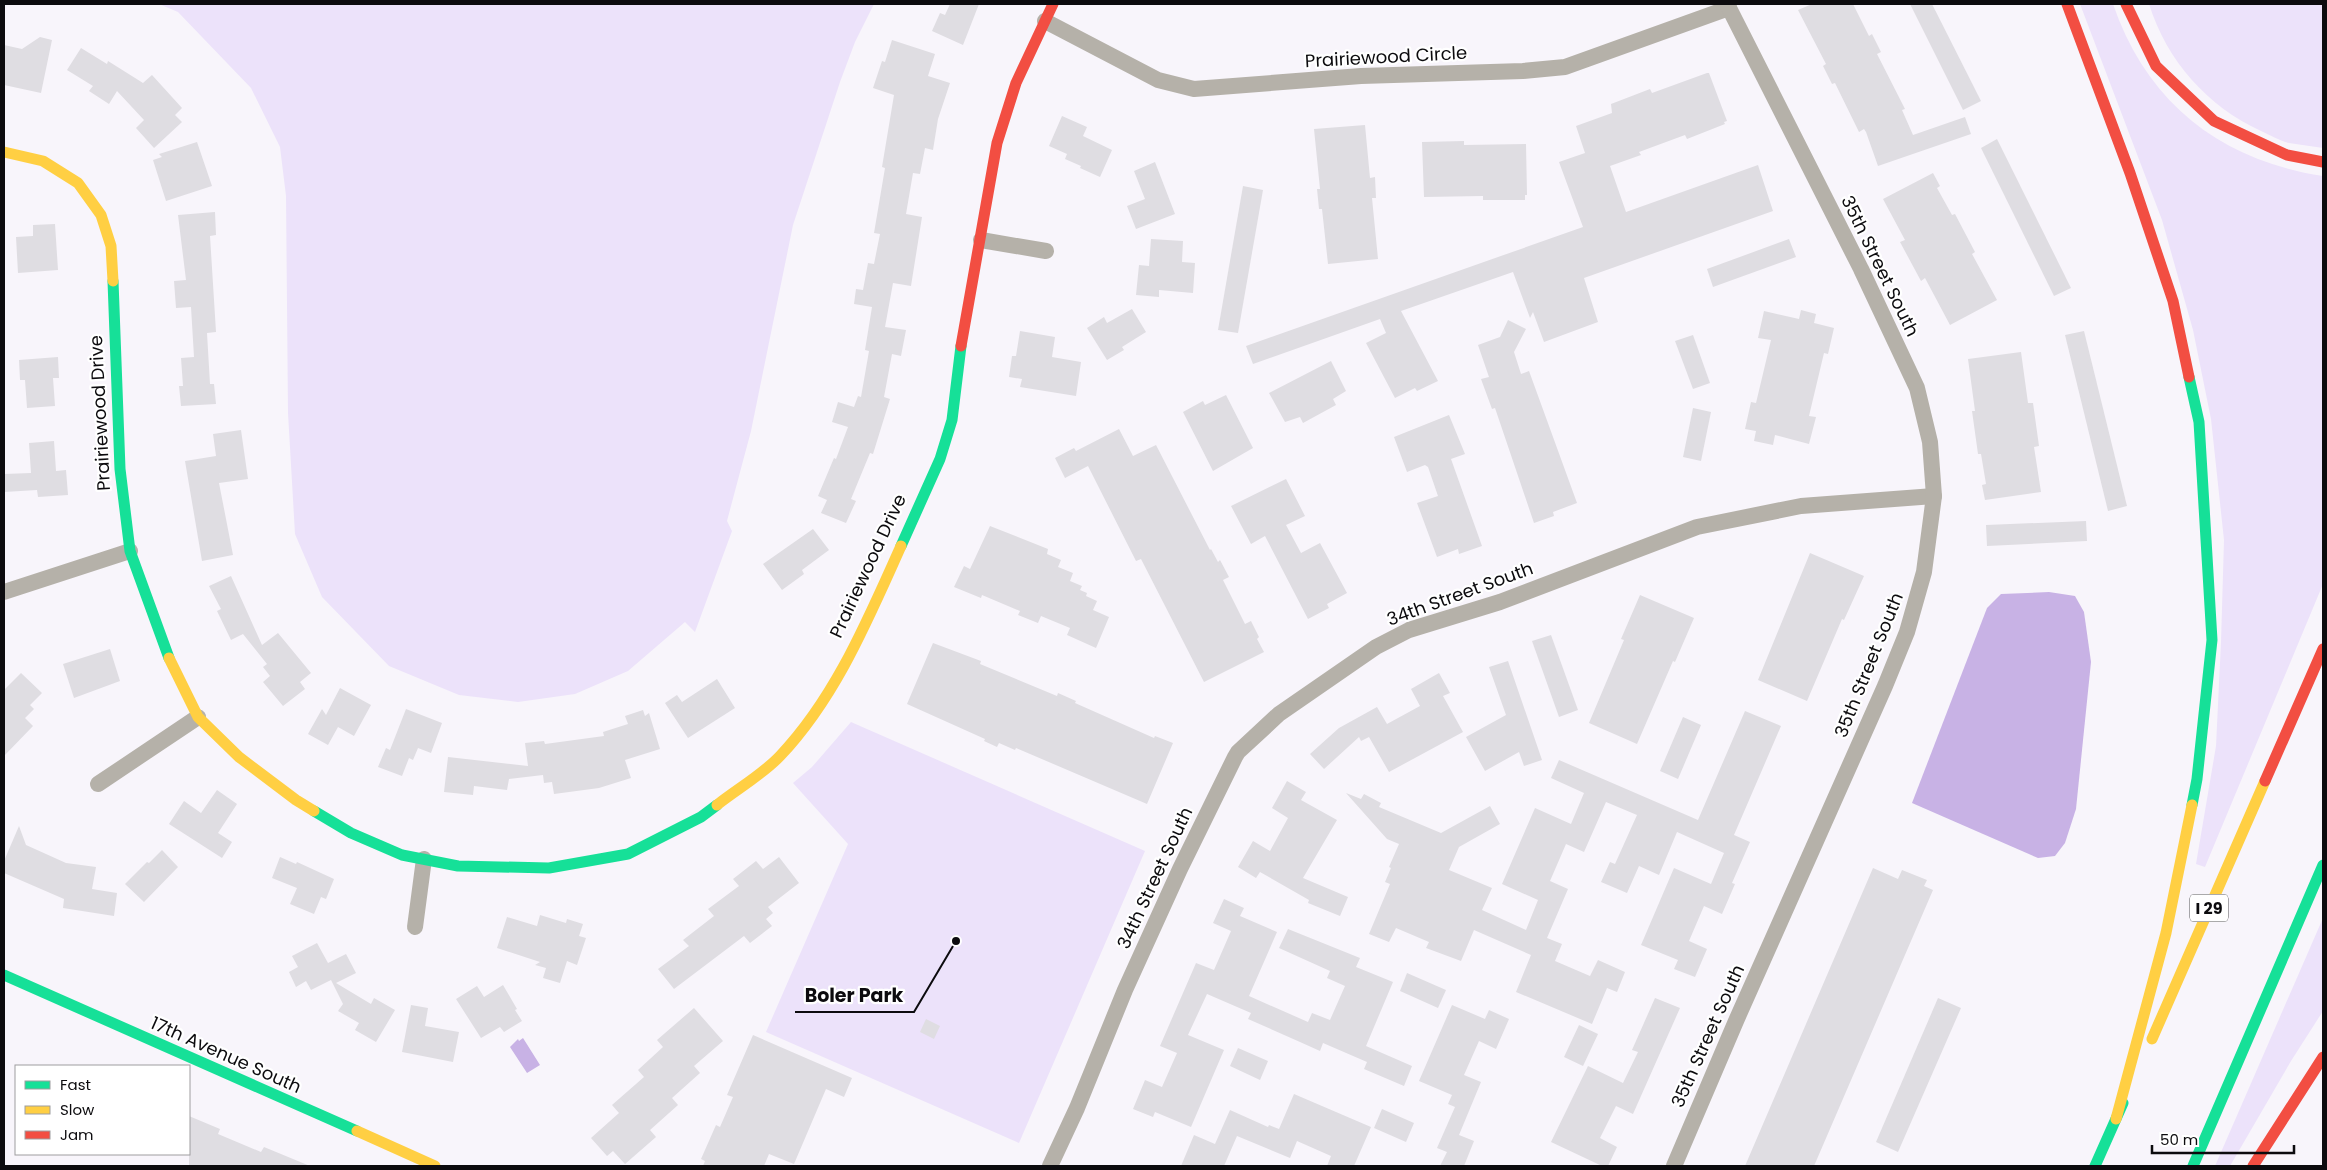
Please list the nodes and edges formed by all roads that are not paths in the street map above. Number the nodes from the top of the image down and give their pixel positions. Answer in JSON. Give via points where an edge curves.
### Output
{"nodes":[{"id":1,"x":1053,"y":4,"type":"edge"},
{"id":2,"x":2067,"y":4,"type":"edge"},
{"id":3,"x":2126,"y":4,"type":"edge"},
{"id":4,"x":1728,"y":6,"type":"edge"},
{"id":5,"x":1045,"y":21,"type":"junction"},
{"id":6,"x":4,"y":152,"type":"edge"},
{"id":7,"x":2323,"y":162,"type":"edge"},
{"id":8,"x":981,"y":240,"type":"junction"},
{"id":9,"x":1046,"y":251,"type":"dead end"},
{"id":10,"x":1934,"y":496,"type":"junction"},
{"id":11,"x":130,"y":551,"type":"junction"},
{"id":12,"x":4,"y":592,"type":"edge"},
{"id":13,"x":2323,"y":649,"type":"edge"},
{"id":14,"x":198,"y":717,"type":"junction"},
{"id":15,"x":98,"y":784,"type":"dead end"},
{"id":16,"x":424,"y":859,"type":"junction"},
{"id":17,"x":2323,"y":864,"type":"edge"},
{"id":18,"x":415,"y":927,"type":"dead end"},
{"id":19,"x":4,"y":975,"type":"edge"},
{"id":20,"x":2323,"y":1057,"type":"edge"},
{"id":21,"x":2116,"y":1119,"type":"junction"},
{"id":22,"x":435,"y":1166,"type":"edge"},
{"id":23,"x":1050,"y":1166,"type":"edge"},
{"id":24,"x":1674,"y":1166,"type":"edge"},
{"id":25,"x":2096,"y":1166,"type":"edge"},
{"id":26,"x":2193,"y":1166,"type":"edge"},
{"id":27,"x":2252,"y":1166,"type":"edge"}],
"edges":[{"from":1,"to":5,"type":"main road","name":"Prairiewood Drive"},
{"from":2,"to":21,"type":"main road","via":[[2130,173],[2173,301],[2199,422],[2212,640],[2195,789],[2166,933]]},
{"from":3,"to":7,"type":"main road","via":[[2156,66],[2214,122],[2287,155]]},
{"from":4,"to":5,"type":"street","name":"Prairiewood Circle","via":[[1565,67],[1361,76],[1194,88],[1158,80]]},
{"from":4,"to":10,"type":"street","name":"35th Street South","via":[[1917,388],[1930,442]]},
{"from":5,"to":8,"type":"main road","name":"Prairiewood Drive","via":[[1016,83],[997,143]]},
{"from":6,"to":11,"type":"main road","name":"Prairiewood Drive","via":[[43,161],[78,183],[101,215],[111,246],[120,469]]},
{"from":8,"to":9,"type":"street"},
{"from":8,"to":16,"type":"main road","name":"Prairiewood Drive","via":[[957,371],[952,420],[940,459],[881,592],[826,699],[779,757],[701,817],[628,854],[549,868],[458,866]]},
{"from":10,"to":23,"type":"street","name":"34th Street South","via":[[1801,506],[1697,527],[1500,602],[1409,630],[1376,647],[1279,714],[1235,757],[1144,947]]},
{"from":10,"to":24,"type":"street","name":"35th Street South","via":[[1924,572],[1907,632]]},
{"from":11,"to":12,"type":"street"},
{"from":11,"to":14,"type":"main road","name":"Prairiewood Drive","via":[[166,650]]},
{"from":13,"to":21,"type":"main road","number":"I 29"},
{"from":14,"to":15,"type":"street"},
{"from":14,"to":16,"type":"main road","name":"Prairiewood Drive","via":[[239,757],[319,816],[402,855]]},
{"from":16,"to":18,"type":"street"},
{"from":17,"to":26,"type":"main road"},
{"from":19,"to":22,"type":"main road","name":"17th Avenue South"},
{"from":20,"to":27,"type":"main road"},
{"from":21,"to":25,"type":"main road","number":"I 29"}]}
